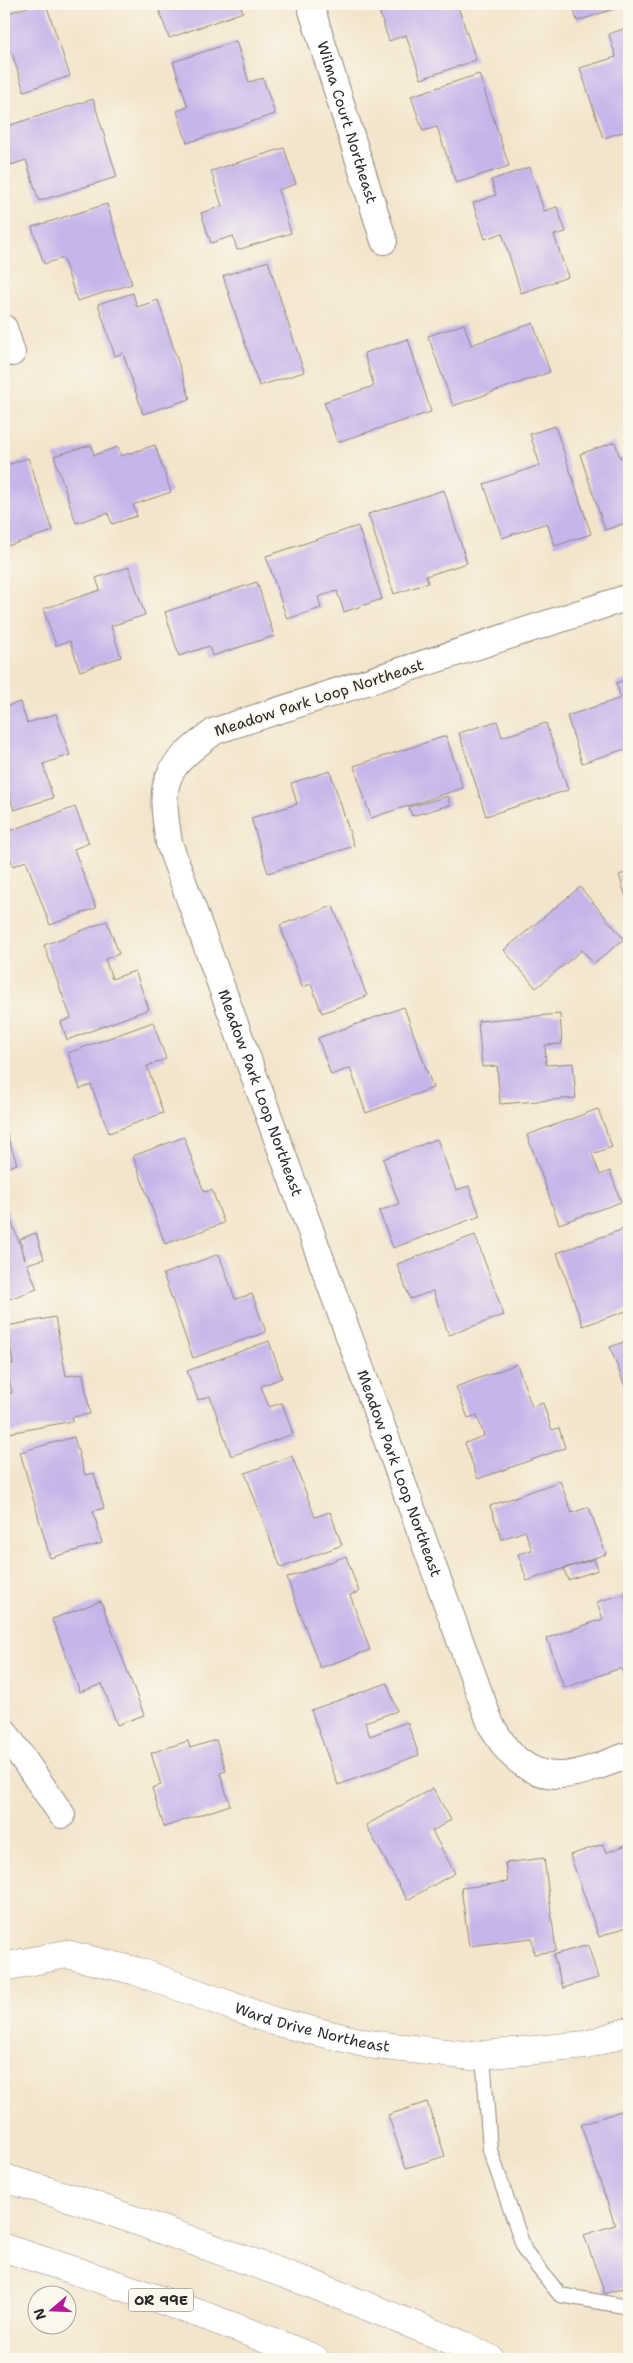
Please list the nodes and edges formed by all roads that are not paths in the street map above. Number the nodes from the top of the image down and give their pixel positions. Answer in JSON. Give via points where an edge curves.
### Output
{"nodes":[{"id":1,"x":310,"y":4,"type":"edge"},
{"id":2,"x":384,"y":241,"type":"dead end"},
{"id":3,"x":4,"y":328,"type":"edge"},
{"id":4,"x":12,"y":353,"type":"dead end"},
{"id":5,"x":629,"y":597,"type":"edge"},
{"id":6,"x":4,"y":1731,"type":"edge"},
{"id":7,"x":629,"y":1755,"type":"edge"},
{"id":8,"x":62,"y":1815,"type":"dead end"},
{"id":9,"x":4,"y":1967,"type":"edge"},
{"id":10,"x":629,"y":2031,"type":"edge"},
{"id":11,"x":483,"y":2055,"type":"junction"},
{"id":12,"x":4,"y":2178,"type":"edge"},
{"id":13,"x":4,"y":2248,"type":"edge"},
{"id":14,"x":629,"y":2307,"type":"edge"},
{"id":15,"x":315,"y":2359,"type":"edge"},
{"id":16,"x":490,"y":2359,"type":"edge"}],
"edges":[{"from":1,"to":2,"type":"street","name":"Wilma Court Northeast"},
{"from":3,"to":4,"type":"street"},
{"from":5,"to":7,"type":"street","name":"Meadow Park Loop Northeast","via":[[215,731],[187,751],[167,775],[163,803],[169,843],[491,1725],[510,1753],[530,1768],[552,1776],[573,1775]]},
{"from":6,"to":8,"type":"street"},
{"from":9,"to":11,"type":"main road","name":"Ward Drive Northeast","via":[[66,1954],[136,1971],[273,2021],[368,2044]]},
{"from":10,"to":11,"type":"main road","name":"Ward Drive Northeast","via":[[586,2045]]},
{"from":11,"to":14,"type":"lane","via":[[490,2150],[525,2251],[560,2295]]},
{"from":12,"to":16,"type":"main road","via":[[81,2201],[307,2282]]},
{"from":13,"to":15,"type":"main road","number":"OR 99E","via":[[239,2327]]}]}
